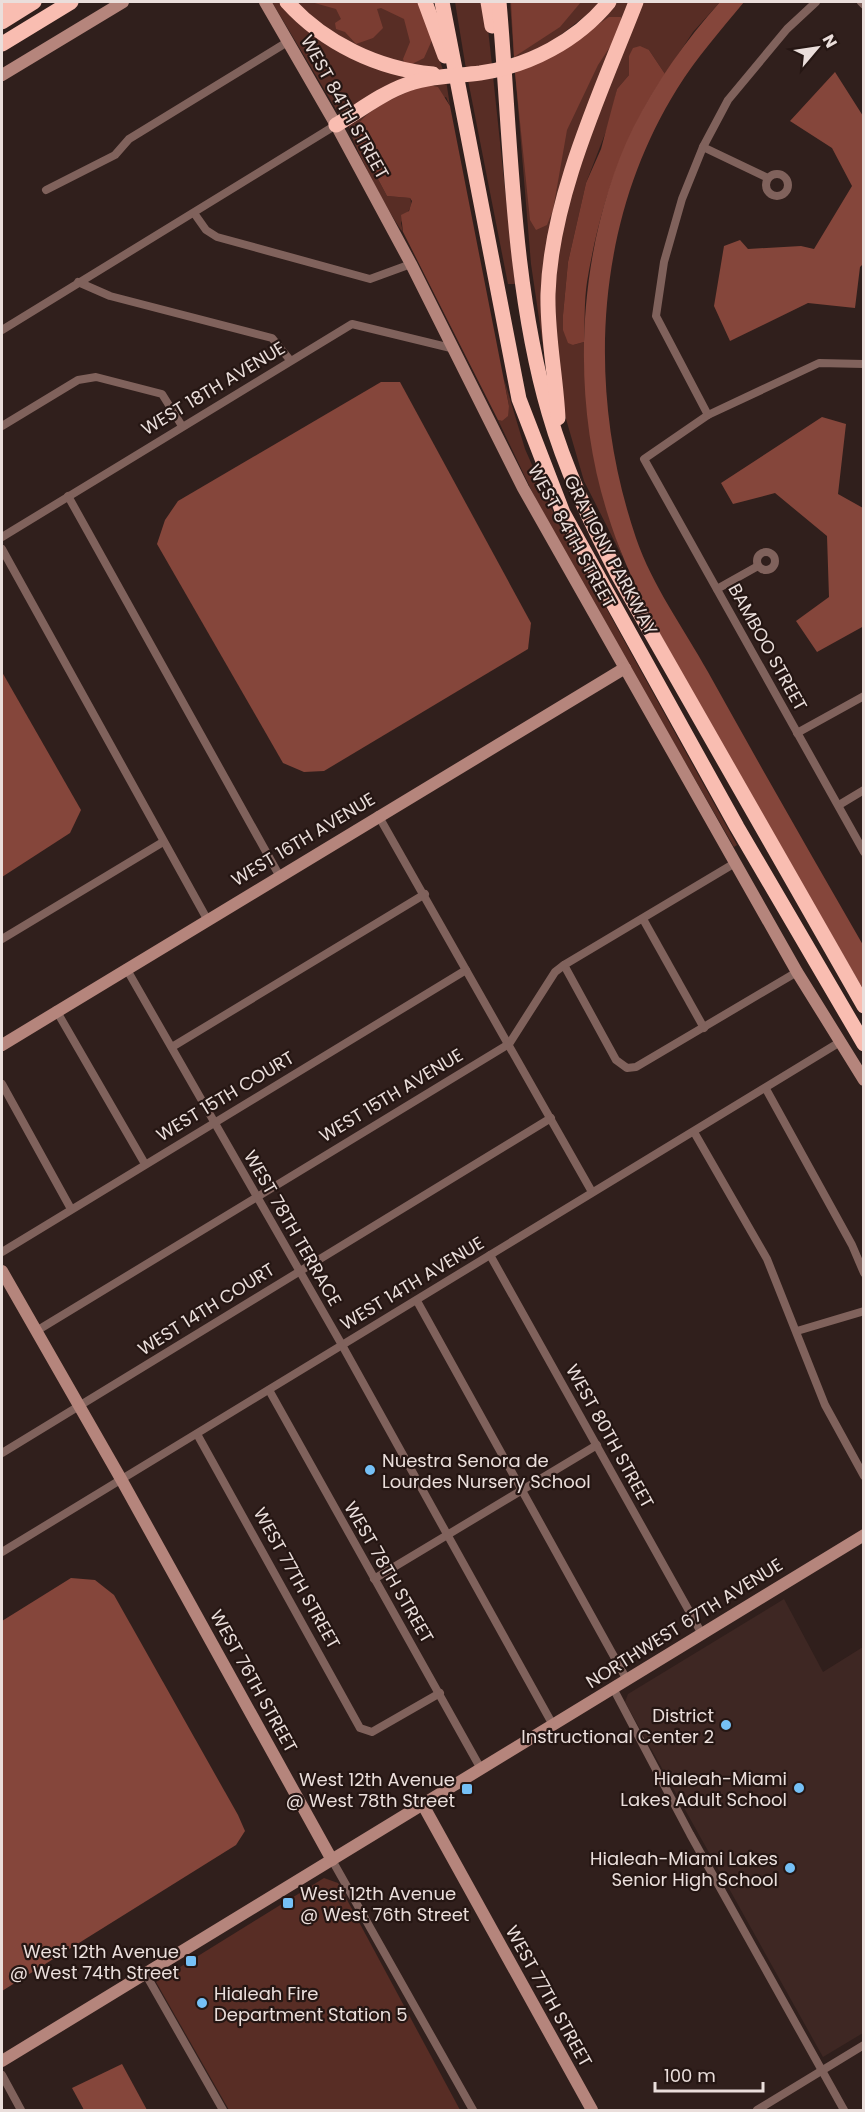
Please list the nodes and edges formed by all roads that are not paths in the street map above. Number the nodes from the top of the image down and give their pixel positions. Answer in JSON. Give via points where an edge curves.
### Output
{"nodes":[{"id":1,"x":34,"y":2,"type":"edge"},
{"id":2,"x":71,"y":2,"type":"edge"},
{"id":3,"x":123,"y":2,"type":"edge"},
{"id":4,"x":265,"y":2,"type":"edge"},
{"id":5,"x":287,"y":2,"type":"edge"},
{"id":6,"x":425,"y":2,"type":"edge"},
{"id":7,"x":442,"y":2,"type":"edge"},
{"id":8,"x":488,"y":2,"type":"edge"},
{"id":9,"x":499,"y":2,"type":"edge"},
{"id":10,"x":609,"y":2,"type":"edge"},
{"id":11,"x":636,"y":2,"type":"edge"},
{"id":12,"x":816,"y":2,"type":"edge"},
{"id":13,"x":861,"y":2,"type":"edge"},
{"id":14,"x":864,"y":5,"type":"edge"},
{"id":15,"x":6,"y":12,"type":"edge"},
{"id":16,"x":498,"y":38,"type":"junction"},
{"id":17,"x":444,"y":39,"type":"junction"},
{"id":18,"x":289,"y":41,"type":"junction"},
{"id":19,"x":2,"y":44,"type":"edge"},
{"id":20,"x":2,"y":75,"type":"edge"},
{"id":21,"x":448,"y":75,"type":"junction"},
{"id":22,"x":336,"y":125,"type":"junction"},
{"id":23,"x":703,"y":147,"type":"junction"},
{"id":24,"x":768,"y":178,"type":"dead end"},
{"id":25,"x":46,"y":190,"type":"dead end"},
{"id":26,"x":194,"y":213,"type":"junction"},
{"id":27,"x":411,"y":264,"type":"junction"},
{"id":28,"x":78,"y":282,"type":"junction"},
{"id":29,"x":2,"y":330,"type":"edge"},
{"id":30,"x":456,"y":349,"type":"junction"},
{"id":31,"x":290,"y":360,"type":"junction"},
{"id":32,"x":864,"y":364,"type":"edge"},
{"id":33,"x":708,"y":416,"type":"junction"},
{"id":34,"x":2,"y":426,"type":"edge"},
{"id":35,"x":182,"y":426,"type":"junction"},
{"id":36,"x":559,"y":442,"type":"junction"},
{"id":37,"x":68,"y":496,"type":"junction"},
{"id":38,"x":2,"y":537,"type":"edge"},
{"id":39,"x":2,"y":549,"type":"edge"},
{"id":40,"x":758,"y":566,"type":"dead end"},
{"id":41,"x":717,"y":589,"type":"junction"},
{"id":42,"x":625,"y":668,"type":"junction"},
{"id":43,"x":864,"y":696,"type":"edge"},
{"id":44,"x":797,"y":733,"type":"junction"},
{"id":45,"x":864,"y":790,"type":"edge"},
{"id":46,"x":839,"y":805,"type":"junction"},
{"id":47,"x":378,"y":815,"type":"junction"},
{"id":48,"x":164,"y":842,"type":"junction"},
{"id":49,"x":864,"y":852,"type":"edge"},
{"id":50,"x":735,"y":863,"type":"junction"},
{"id":51,"x":279,"y":875,"type":"junction"},
{"id":52,"x":425,"y":894,"type":"junction"},
{"id":53,"x":207,"y":919,"type":"junction"},
{"id":54,"x":643,"y":919,"type":"junction"},
{"id":55,"x":2,"y":939,"type":"edge"},
{"id":56,"x":564,"y":965,"type":"junction"},
{"id":57,"x":126,"y":968,"type":"junction"},
{"id":58,"x":466,"y":970,"type":"junction"},
{"id":59,"x":797,"y":972,"type":"junction"},
{"id":60,"x":864,"y":1006,"type":"edge"},
{"id":61,"x":56,"y":1010,"type":"junction"},
{"id":62,"x":704,"y":1028,"type":"junction"},
{"id":63,"x":840,"y":1042,"type":"junction"},
{"id":64,"x":509,"y":1044,"type":"junction"},
{"id":65,"x":864,"y":1044,"type":"edge"},
{"id":66,"x":2,"y":1045,"type":"edge"},
{"id":67,"x":172,"y":1047,"type":"junction"},
{"id":68,"x":864,"y":1080,"type":"edge"},
{"id":69,"x":2,"y":1084,"type":"edge"},
{"id":70,"x":766,"y":1089,"type":"junction"},
{"id":71,"x":550,"y":1118,"type":"junction"},
{"id":72,"x":214,"y":1122,"type":"junction"},
{"id":73,"x":694,"y":1132,"type":"junction"},
{"id":74,"x":145,"y":1164,"type":"junction"},
{"id":75,"x":592,"y":1192,"type":"junction"},
{"id":76,"x":255,"y":1196,"type":"junction"},
{"id":77,"x":71,"y":1209,"type":"junction"},
{"id":78,"x":2,"y":1252,"type":"edge"},
{"id":79,"x":490,"y":1255,"type":"junction"},
{"id":80,"x":2,"y":1270,"type":"edge"},
{"id":81,"x":299,"y":1272,"type":"junction"},
{"id":82,"x":864,"y":1273,"type":"edge"},
{"id":83,"x":417,"y":1301,"type":"junction"},
{"id":84,"x":864,"y":1311,"type":"edge"},
{"id":85,"x":38,"y":1330,"type":"junction"},
{"id":86,"x":797,"y":1331,"type":"junction"},
{"id":87,"x":342,"y":1345,"type":"junction"},
{"id":88,"x":269,"y":1390,"type":"junction"},
{"id":89,"x":79,"y":1406,"type":"junction"},
{"id":90,"x":197,"y":1434,"type":"junction"},
{"id":91,"x":597,"y":1445,"type":"junction"},
{"id":92,"x":3,"y":1449,"type":"edge"},
{"id":93,"x":864,"y":1476,"type":"edge"},
{"id":94,"x":122,"y":1479,"type":"junction"},
{"id":95,"x":522,"y":1490,"type":"junction"},
{"id":96,"x":448,"y":1534,"type":"junction"},
{"id":97,"x":864,"y":1535,"type":"edge"},
{"id":98,"x":2,"y":1552,"type":"edge"},
{"id":99,"x":374,"y":1579,"type":"junction"},
{"id":100,"x":702,"y":1634,"type":"junction"},
{"id":101,"x":627,"y":1680,"type":"junction"},
{"id":102,"x":613,"y":1689,"type":"junction"},
{"id":103,"x":440,"y":1693,"type":"junction"},
{"id":104,"x":553,"y":1725,"type":"junction"},
{"id":105,"x":481,"y":1769,"type":"junction"},
{"id":106,"x":423,"y":1805,"type":"junction"},
{"id":107,"x":332,"y":1860,"type":"junction"},
{"id":108,"x":145,"y":1973,"type":"junction"},
{"id":109,"x":864,"y":2045,"type":"edge"},
{"id":110,"x":2,"y":2061,"type":"edge"},
{"id":111,"x":822,"y":2071,"type":"junction"},
{"id":112,"x":2,"y":2075,"type":"edge"},
{"id":113,"x":21,"y":2110,"type":"edge"},
{"id":114,"x":223,"y":2110,"type":"edge"},
{"id":115,"x":473,"y":2110,"type":"edge"},
{"id":116,"x":591,"y":2110,"type":"edge"},
{"id":117,"x":757,"y":2110,"type":"edge"},
{"id":118,"x":844,"y":2110,"type":"edge"}],
"edges":[{"from":1,"to":15,"type":"highway"},
{"from":2,"to":19,"type":"highway"},
{"from":3,"to":20,"type":"street"},
{"from":4,"to":18,"type":"street","name":"WEST 84TH STREET"},
{"from":5,"to":21,"type":"highway","via":[[341,46],[411,71]]},
{"from":6,"to":17,"type":"highway"},
{"from":7,"to":17,"type":"highway","name":"GRATIGNY PARKWAY"},
{"from":8,"to":16,"type":"highway"},
{"from":9,"to":16,"type":"highway"},
{"from":10,"to":21,"type":"highway","via":[[575,34],[540,55],[502,68]]},
{"from":11,"to":36,"type":"highway","via":[[562,202],[553,246],[549,339]]},
{"from":12,"to":23,"type":"street","via":[[787,29],[728,100]]},
{"from":13,"to":14,"type":"street"},
{"from":16,"to":36,"type":"highway","name":"GRATIGNY PARKWAY","via":[[524,288],[534,352]]},
{"from":17,"to":65,"type":"highway","name":"GRATIGNY PARKWAY","via":[[461,101],[519,399],[555,494],[737,827]]},
{"from":18,"to":22,"type":"street","name":"WEST 84TH STREET"},
{"from":18,"to":25,"type":"street","via":[[129,139],[115,155]]},
{"from":21,"to":22,"type":"highway","via":[[400,87]]},
{"from":22,"to":26,"type":"street"},
{"from":22,"to":27,"type":"street","name":"WEST 84TH STREET"},
{"from":23,"to":24,"type":"street"},
{"from":23,"to":33,"type":"street","via":[[682,199],[664,262],[657,316]]},
{"from":26,"to":27,"type":"street","via":[[206,230],[217,237],[370,279]]},
{"from":26,"to":28,"type":"street"},
{"from":27,"to":30,"type":"street","name":"WEST 84TH STREET"},
{"from":28,"to":29,"type":"street"},
{"from":28,"to":31,"type":"street","via":[[110,296],[272,339]]},
{"from":30,"to":31,"type":"street","name":"WEST 18TH AVENUE","via":[[352,324]]},
{"from":30,"to":42,"type":"street","name":"WEST 84TH STREET","via":[[523,489]]},
{"from":31,"to":35,"type":"street","name":"WEST 18TH AVENUE"},
{"from":32,"to":33,"type":"street","via":[[819,363]]},
{"from":33,"to":41,"type":"street","name":"BAMBOO STREET","via":[[644,459]]},
{"from":34,"to":35,"type":"street","via":[[78,380],[96,377],[162,394]]},
{"from":35,"to":37,"type":"street","name":"WEST 18TH AVENUE"},
{"from":36,"to":60,"type":"highway","name":"GRATIGNY PARKWAY","via":[[587,515],[617,573]]},
{"from":37,"to":38,"type":"street","name":"WEST 18TH AVENUE"},
{"from":37,"to":51,"type":"street"},
{"from":39,"to":48,"type":"street"},
{"from":40,"to":41,"type":"street"},
{"from":41,"to":44,"type":"street","name":"BAMBOO STREET"},
{"from":42,"to":47,"type":"street","name":"WEST 16TH AVENUE"},
{"from":42,"to":50,"type":"street","name":"WEST 84TH STREET"},
{"from":43,"to":44,"type":"street"},
{"from":44,"to":46,"type":"street","name":"BAMBOO STREET"},
{"from":45,"to":46,"type":"street"},
{"from":46,"to":49,"type":"street","name":"BAMBOO STREET"},
{"from":47,"to":51,"type":"street","name":"WEST 16TH AVENUE"},
{"from":47,"to":52,"type":"street"},
{"from":48,"to":53,"type":"street"},
{"from":48,"to":55,"type":"street"},
{"from":50,"to":54,"type":"street","name":"WEST 15TH AVENUE"},
{"from":50,"to":59,"type":"street","name":"WEST 84TH STREET"},
{"from":51,"to":53,"type":"street","name":"WEST 16TH AVENUE"},
{"from":52,"to":58,"type":"street"},
{"from":52,"to":67,"type":"street"},
{"from":53,"to":57,"type":"street","name":"WEST 16TH AVENUE"},
{"from":54,"to":56,"type":"street","name":"WEST 15TH AVENUE"},
{"from":54,"to":62,"type":"street"},
{"from":56,"to":62,"type":"street","via":[[616,1060],[627,1068],[636,1067]]},
{"from":56,"to":64,"type":"street","name":"WEST 15TH AVENUE","via":[[555,972]]},
{"from":57,"to":61,"type":"street","name":"WEST 16TH AVENUE"},
{"from":57,"to":67,"type":"street","name":"WEST 78TH TERRACE"},
{"from":58,"to":64,"type":"street"},
{"from":58,"to":72,"type":"street","name":"WEST 15TH COURT"},
{"from":59,"to":62,"type":"street"},
{"from":59,"to":63,"type":"street","name":"WEST 84TH STREET"},
{"from":61,"to":66,"type":"street","name":"WEST 16TH AVENUE"},
{"from":61,"to":74,"type":"street"},
{"from":63,"to":68,"type":"street","name":"WEST 84TH STREET"},
{"from":63,"to":70,"type":"street","name":"WEST 14TH AVENUE"},
{"from":64,"to":71,"type":"street"},
{"from":64,"to":76,"type":"street","name":"WEST 15TH AVENUE"},
{"from":67,"to":72,"type":"street","name":"WEST 78TH TERRACE"},
{"from":69,"to":77,"type":"street"},
{"from":70,"to":73,"type":"street","name":"WEST 14TH AVENUE"},
{"from":70,"to":82,"type":"street"},
{"from":71,"to":75,"type":"street"},
{"from":71,"to":81,"type":"street","name":"WEST 14TH COURT"},
{"from":72,"to":74,"type":"street","name":"WEST 15TH COURT"},
{"from":72,"to":76,"type":"street","name":"WEST 78TH TERRACE"},
{"from":73,"to":75,"type":"street","name":"WEST 14TH AVENUE"},
{"from":73,"to":86,"type":"street","via":[[767,1259]]},
{"from":74,"to":77,"type":"street","name":"WEST 15TH COURT"},
{"from":75,"to":79,"type":"street","name":"WEST 14TH AVENUE"},
{"from":76,"to":81,"type":"street","name":"WEST 78TH TERRACE"},
{"from":76,"to":85,"type":"street","name":"WEST 15TH AVENUE"},
{"from":77,"to":78,"type":"street","name":"WEST 15TH COURT"},
{"from":79,"to":83,"type":"street","name":"WEST 14TH AVENUE"},
{"from":79,"to":91,"type":"street","name":"WEST 80TH STREET"},
{"from":80,"to":85,"type":"street","name":"WEST 76TH STREET"},
{"from":81,"to":87,"type":"street","name":"WEST 78TH TERRACE"},
{"from":81,"to":89,"type":"street","name":"WEST 14TH COURT"},
{"from":83,"to":87,"type":"street","name":"WEST 14TH AVENUE"},
{"from":83,"to":95,"type":"street"},
{"from":84,"to":86,"type":"street"},
{"from":85,"to":89,"type":"street","name":"WEST 76TH STREET"},
{"from":86,"to":93,"type":"street","via":[[825,1405]]},
{"from":87,"to":88,"type":"street","name":"WEST 14TH AVENUE"},
{"from":87,"to":96,"type":"street","name":"WEST 78TH TERRACE"},
{"from":88,"to":90,"type":"street","name":"WEST 14TH AVENUE"},
{"from":88,"to":99,"type":"street","name":"WEST 78TH STREET"},
{"from":89,"to":92,"type":"street","name":"WEST 14TH COURT"},
{"from":89,"to":94,"type":"street","name":"WEST 76TH STREET"},
{"from":90,"to":94,"type":"street","name":"WEST 14TH AVENUE"},
{"from":90,"to":103,"type":"street","name":"WEST 77TH STREET","via":[[360,1728],[372,1732]]},
{"from":91,"to":95,"type":"street"},
{"from":91,"to":100,"type":"street","name":"WEST 80TH STREET"},
{"from":94,"to":98,"type":"street","name":"WEST 14TH AVENUE"},
{"from":94,"to":107,"type":"street","name":"WEST 76TH STREET"},
{"from":95,"to":96,"type":"street"},
{"from":95,"to":101,"type":"street"},
{"from":96,"to":99,"type":"street"},
{"from":96,"to":104,"type":"street","name":"WEST 78TH TERRACE"},
{"from":97,"to":100,"type":"street","name":"NORTHWEST 67TH AVENUE"},
{"from":99,"to":103,"type":"street","name":"WEST 78TH STREET"},
{"from":100,"to":101,"type":"street","name":"NORTHWEST 67TH AVENUE"},
{"from":101,"to":102,"type":"street","name":"NORTHWEST 67TH AVENUE"},
{"from":102,"to":104,"type":"street","name":"NORTHWEST 67TH AVENUE"},
{"from":102,"to":111,"type":"street"},
{"from":103,"to":105,"type":"street","name":"WEST 78TH STREET"},
{"from":104,"to":105,"type":"street","name":"NORTHWEST 67TH AVENUE"},
{"from":105,"to":106,"type":"street","name":"NORTHWEST 67TH AVENUE"},
{"from":106,"to":107,"type":"street","name":"NORTHWEST 67TH AVENUE"},
{"from":106,"to":116,"type":"street","name":"WEST 77TH STREET"},
{"from":107,"to":108,"type":"street","name":"NORTHWEST 67TH AVENUE"},
{"from":107,"to":115,"type":"street","name":"WEST 76TH STREET"},
{"from":108,"to":110,"type":"street","name":"NORTHWEST 67TH AVENUE"},
{"from":108,"to":114,"type":"street"},
{"from":109,"to":111,"type":"street"},
{"from":111,"to":117,"type":"street"},
{"from":111,"to":118,"type":"street"},
{"from":112,"to":113,"type":"street"}]}
